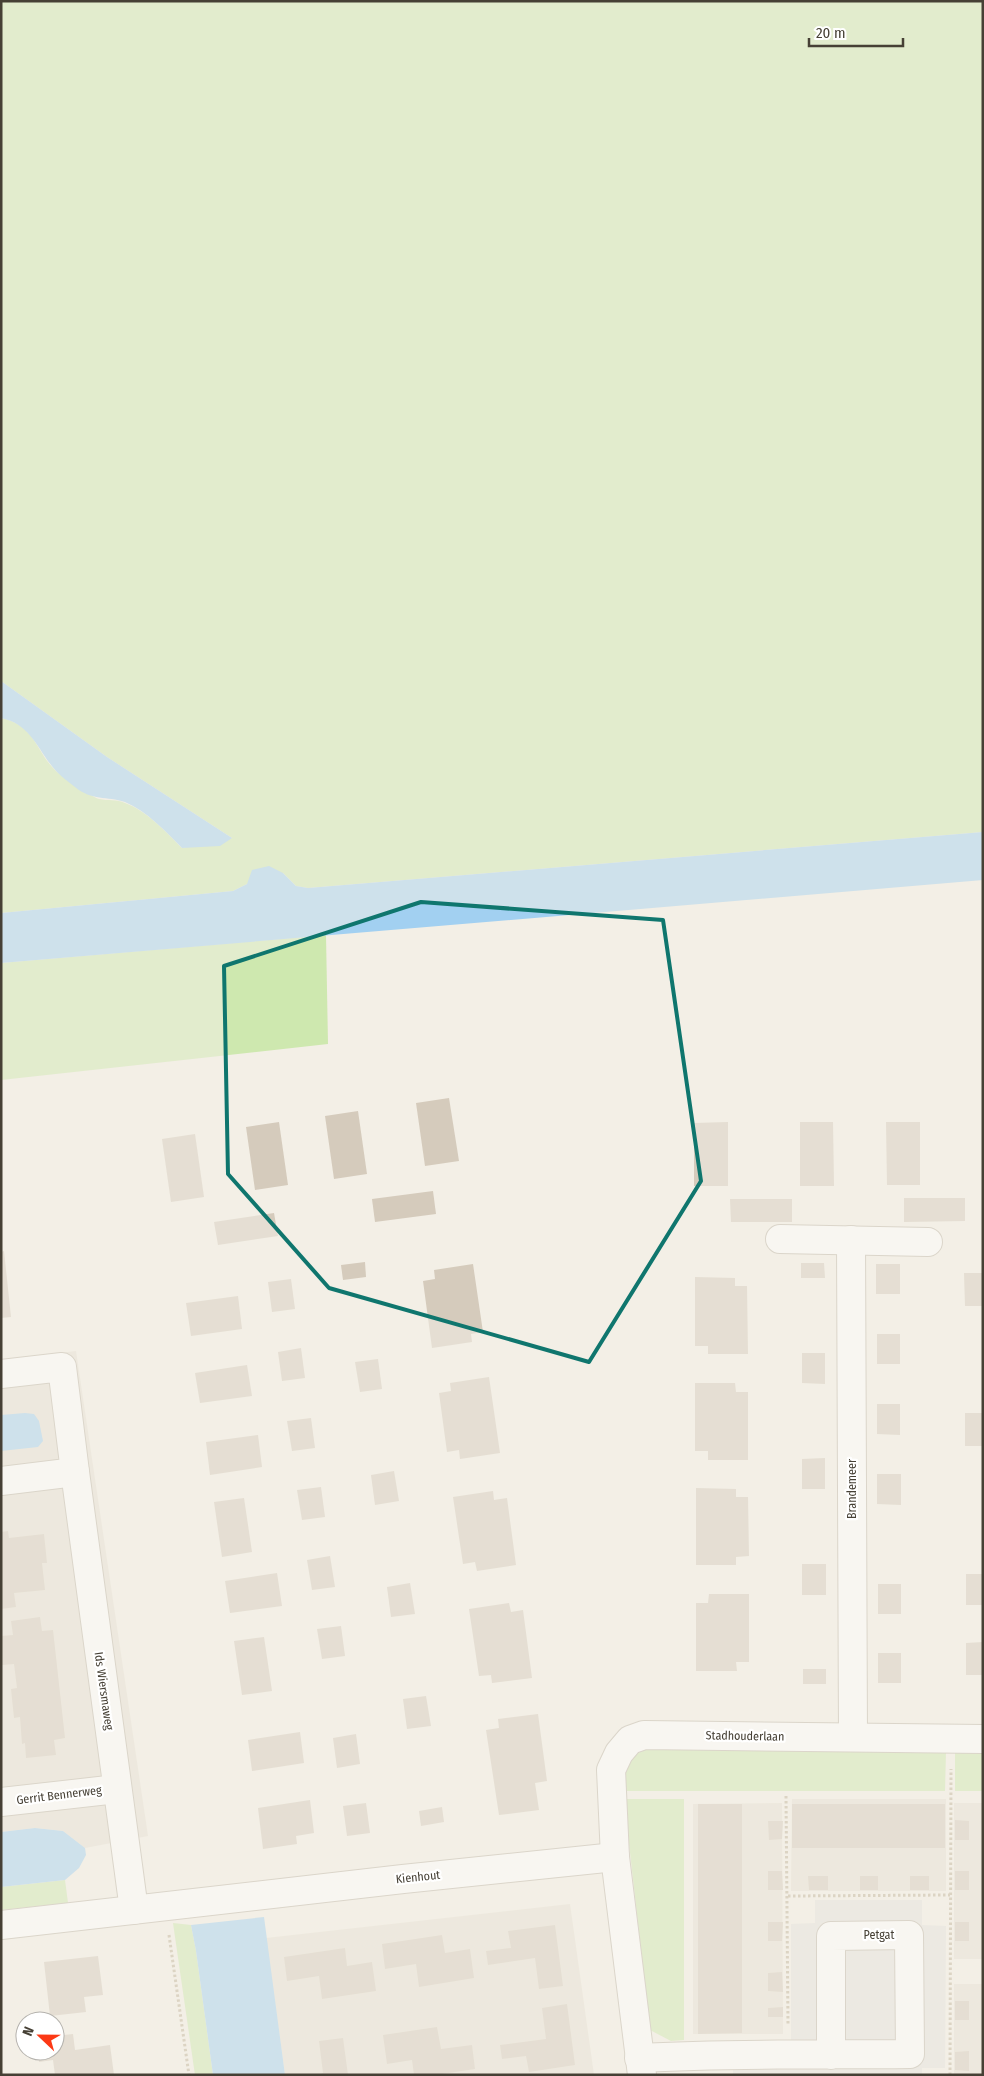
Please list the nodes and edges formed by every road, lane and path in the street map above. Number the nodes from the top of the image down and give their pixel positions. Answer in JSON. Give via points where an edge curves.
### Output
{"nodes":[{"id":1,"x":780,"y":1239,"type":"dead end"},
{"id":2,"x":851,"y":1240,"type":"junction"},
{"id":3,"x":928,"y":1242,"type":"dead end"},
{"id":4,"x":1,"y":1374,"type":"edge"},
{"id":5,"x":75,"y":1472,"type":"junction"},
{"id":6,"x":1,"y":1481,"type":"edge"},
{"id":7,"x":853,"y":1738,"type":"junction"},
{"id":8,"x":950,"y":1738,"type":"junction"},
{"id":9,"x":983,"y":1739,"type":"edge"},
{"id":10,"x":117,"y":1789,"type":"junction"},
{"id":11,"x":786,"y":1796,"type":"dead end"},
{"id":12,"x":1,"y":1802,"type":"edge"},
{"id":13,"x":615,"y":1857,"type":"junction"},
{"id":14,"x":950,"y":1895,"type":"junction"},
{"id":15,"x":788,"y":1896,"type":"junction"},
{"id":16,"x":142,"y":1909,"type":"junction"},
{"id":17,"x":1,"y":1925,"type":"edge"},
{"id":18,"x":788,"y":2055,"type":"junction"},
{"id":19,"x":831,"y":2055,"type":"junction"},
{"id":20,"x":641,"y":2066,"type":"edge"},
{"id":21,"x":189,"y":2075,"type":"edge"},
{"id":22,"x":950,"y":2075,"type":"edge"}],
"edges":[{"from":1,"to":2,"type":"street"},
{"from":2,"to":3,"type":"street"},
{"from":2,"to":7,"type":"street","name":"Brandemeer"},
{"from":4,"to":5,"type":"street","name":"Ids Wiersmaweg","via":[[62,1367]]},
{"from":5,"to":6,"type":"street"},
{"from":5,"to":10,"type":"street","name":"Ids Wiersmaweg"},
{"from":7,"to":8,"type":"street","name":"Stadhouderlaan"},
{"from":7,"to":13,"type":"street","name":"Stadhouderlaan","via":[[644,1736],[630,1740],[611,1770]]},
{"from":8,"to":9,"type":"street","name":"Stadhouderlaan"},
{"from":8,"to":14,"type":"path"},
{"from":10,"to":12,"type":"street","name":"Gerrit Bennerweg"},
{"from":10,"to":16,"type":"street","name":"Ids Wiersmaweg"},
{"from":11,"to":15,"type":"path"},
{"from":13,"to":16,"type":"street","name":"Kienhout"},
{"from":13,"to":20,"type":"street","name":"Stadhouderlaan"},
{"from":14,"to":15,"type":"path"},
{"from":14,"to":22,"type":"path"},
{"from":15,"to":18,"type":"path"},
{"from":16,"to":17,"type":"street","name":"Kienhout"},
{"from":16,"to":21,"type":"path","via":[[164,1924],[169,1936]]},
{"from":18,"to":19,"type":"street","name":"Petgat"},
{"from":18,"to":20,"type":"street","name":"Petgat","via":[[689,2055]]},
{"from":19,"to":19,"type":"street","name":"Petgat","via":[[910,2054],[910,1935],[831,1936]]}]}
